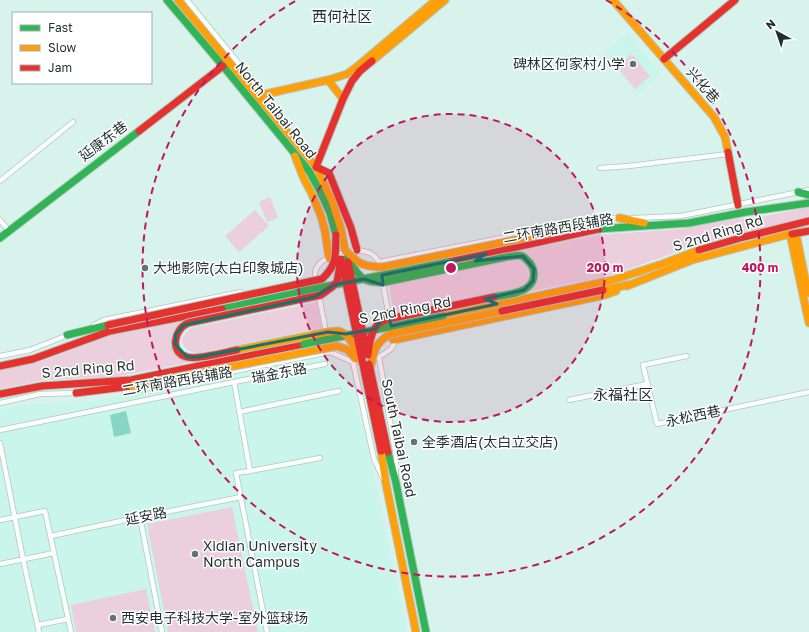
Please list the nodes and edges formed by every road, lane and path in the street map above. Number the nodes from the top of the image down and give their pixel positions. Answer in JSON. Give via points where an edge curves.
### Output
{"nodes":[{"id":1,"x":167,"y":0,"type":"edge"},
{"id":2,"x":178,"y":0,"type":"edge"},
{"id":3,"x":187,"y":0,"type":"edge"},
{"id":4,"x":436,"y":0,"type":"edge"},
{"id":5,"x":445,"y":0,"type":"edge"},
{"id":6,"x":613,"y":0,"type":"edge"},
{"id":7,"x":735,"y":0,"type":"edge"},
{"id":8,"x":664,"y":59,"type":"junction"},
{"id":9,"x":224,"y":66,"type":"junction"},
{"id":10,"x":328,"y":80,"type":"junction"},
{"id":11,"x":257,"y":96,"type":"junction"},
{"id":12,"x":343,"y":99,"type":"junction"},
{"id":13,"x":73,"y":122,"type":"dead end"},
{"id":14,"x":294,"y":152,"type":"junction"},
{"id":15,"x":728,"y":154,"type":"junction"},
{"id":16,"x":316,"y":167,"type":"junction"},
{"id":17,"x":600,"y":168,"type":"dead end"},
{"id":18,"x":0,"y":180,"type":"edge"},
{"id":19,"x":809,"y":190,"type":"edge"},
{"id":20,"x":798,"y":192,"type":"junction"},
{"id":21,"x":809,"y":195,"type":"edge"},
{"id":22,"x":809,"y":199,"type":"edge"},
{"id":23,"x":809,"y":203,"type":"edge"},
{"id":24,"x":738,"y":205,"type":"junction"},
{"id":25,"x":770,"y":209,"type":"junction"},
{"id":26,"x":619,"y":218,"type":"junction"},
{"id":27,"x":0,"y":220,"type":"edge"},
{"id":28,"x":809,"y":221,"type":"edge"},
{"id":29,"x":657,"y":225,"type":"junction"},
{"id":30,"x":599,"y":226,"type":"junction"},
{"id":31,"x":9,"y":231,"type":"junction"},
{"id":32,"x":809,"y":231,"type":"edge"},
{"id":33,"x":793,"y":234,"type":"junction"},
{"id":34,"x":336,"y":235,"type":"junction"},
{"id":35,"x":744,"y":237,"type":"junction"},
{"id":36,"x":0,"y":238,"type":"edge"},
{"id":37,"x":357,"y":250,"type":"junction"},
{"id":38,"x":343,"y":254,"type":"junction"},
{"id":39,"x":486,"y":254,"type":"junction"},
{"id":40,"x":506,"y":257,"type":"junction"},
{"id":41,"x":329,"y":258,"type":"junction"},
{"id":42,"x":379,"y":262,"type":"junction"},
{"id":43,"x":470,"y":265,"type":"junction"},
{"id":44,"x":315,"y":276,"type":"junction"},
{"id":45,"x":632,"y":284,"type":"junction"},
{"id":46,"x":510,"y":294,"type":"junction"},
{"id":47,"x":485,"y":299,"type":"junction"},
{"id":48,"x":809,"y":299,"type":"edge"},
{"id":49,"x":497,"y":304,"type":"junction"},
{"id":50,"x":209,"y":312,"type":"junction"},
{"id":51,"x":229,"y":314,"type":"junction"},
{"id":52,"x":197,"y":321,"type":"junction"},
{"id":53,"x":809,"y":322,"type":"edge"},
{"id":54,"x":109,"y":328,"type":"junction"},
{"id":55,"x":67,"y":335,"type":"junction"},
{"id":56,"x":393,"y":340,"type":"junction"},
{"id":57,"x":231,"y":351,"type":"junction"},
{"id":58,"x":330,"y":352,"type":"junction"},
{"id":59,"x":368,"y":355,"type":"junction"},
{"id":60,"x":0,"y":356,"type":"edge"},
{"id":61,"x":207,"y":356,"type":"junction"},
{"id":62,"x":687,"y":356,"type":"dead end"},
{"id":63,"x":379,"y":357,"type":"junction"},
{"id":64,"x":220,"y":361,"type":"junction"},
{"id":65,"x":353,"y":362,"type":"junction"},
{"id":66,"x":325,"y":364,"type":"dead end"},
{"id":67,"x":0,"y":366,"type":"edge"},
{"id":68,"x":366,"y":367,"type":"junction"},
{"id":69,"x":234,"y":382,"type":"junction"},
{"id":70,"x":132,"y":383,"type":"junction"},
{"id":71,"x":648,"y":384,"type":"junction"},
{"id":72,"x":339,"y":391,"type":"dead end"},
{"id":73,"x":809,"y":392,"type":"edge"},
{"id":74,"x":76,"y":393,"type":"junction"},
{"id":75,"x":0,"y":394,"type":"edge"},
{"id":76,"x":569,"y":400,"type":"dead end"},
{"id":77,"x":0,"y":403,"type":"edge"},
{"id":78,"x":239,"y":412,"type":"junction"},
{"id":79,"x":0,"y":430,"type":"edge"},
{"id":80,"x":0,"y":443,"type":"edge"},
{"id":81,"x":384,"y":451,"type":"junction"},
{"id":82,"x":320,"y":458,"type":"dead end"},
{"id":83,"x":250,"y":471,"type":"junction"},
{"id":84,"x":396,"y":483,"type":"junction"},
{"id":85,"x":386,"y":484,"type":"junction"},
{"id":86,"x":241,"y":497,"type":"junction"},
{"id":87,"x":15,"y":517,"type":"junction"},
{"id":88,"x":140,"y":517,"type":"junction"},
{"id":89,"x":0,"y":520,"type":"edge"},
{"id":90,"x":51,"y":536,"type":"junction"},
{"id":91,"x":54,"y":553,"type":"junction"},
{"id":92,"x":23,"y":559,"type":"junction"},
{"id":93,"x":0,"y":564,"type":"edge"},
{"id":94,"x":68,"y":619,"type":"junction"},
{"id":95,"x":38,"y":625,"type":"junction"},
{"id":96,"x":39,"y":632,"type":"edge"},
{"id":97,"x":71,"y":632,"type":"edge"},
{"id":98,"x":162,"y":632,"type":"edge"},
{"id":99,"x":267,"y":632,"type":"edge"},
{"id":100,"x":416,"y":632,"type":"edge"},
{"id":101,"x":426,"y":632,"type":"edge"}],
"edges":[{"from":1,"to":9,"type":"main road","name":"North Taibai Road"},
{"from":2,"to":11,"type":"main road","name":"North Taibai Road"},
{"from":3,"to":11,"type":"street","via":[[258,87]]},
{"from":4,"to":10,"type":"main road","via":[[359,65],[346,74]]},
{"from":5,"to":12,"type":"main road","via":[[360,71]]},
{"from":6,"to":8,"type":"main road","name":"兴化巷"},
{"from":7,"to":8,"type":"main road"},
{"from":8,"to":15,"type":"main road","name":"兴化巷","via":[[714,117],[725,136]]},
{"from":9,"to":14,"type":"main road","name":"North Taibai Road"},
{"from":9,"to":31,"type":"main road","name":"延康东巷"},
{"from":10,"to":11,"type":"main road"},
{"from":10,"to":12,"type":"main road"},
{"from":11,"to":16,"type":"main road","name":"North Taibai Road"},
{"from":12,"to":16,"type":"main road"},
{"from":13,"to":18,"type":"street"},
{"from":14,"to":34,"type":"main road","name":"North Taibai Road","via":[[320,191]]},
{"from":14,"to":41,"type":"main road","via":[[325,231]]},
{"from":15,"to":17,"type":"street"},
{"from":15,"to":24,"type":"main road","name":"兴化巷"},
{"from":16,"to":37,"type":"main road","via":[[329,174]]},
{"from":16,"to":38,"type":"main road","name":"North Taibai Road","via":[[341,230]]},
{"from":19,"to":20,"type":"street","name":"二环南路西段辅路"},
{"from":20,"to":21,"type":"main road"},
{"from":20,"to":24,"type":"street","name":"二环南路西段辅路"},
{"from":22,"to":25,"type":"main road"},
{"from":23,"to":25,"type":"main road","name":"S 2nd Ring Rd"},
{"from":24,"to":26,"type":"street","name":"二环南路西段辅路","via":[[681,216]]},
{"from":25,"to":29,"type":"main road","name":"S 2nd Ring Rd","via":[[689,223]]},
{"from":26,"to":29,"type":"main road"},
{"from":26,"to":42,"type":"street","name":"二环南路西段辅路","via":[[602,218]]},
{"from":27,"to":31,"type":"street"},
{"from":28,"to":35,"type":"main road","name":"S 2nd Ring Rd"},
{"from":29,"to":30,"type":"main road"},
{"from":30,"to":38,"type":"main road","bridge":true,"via":[[383,267],[363,266]]},
{"from":30,"to":39,"type":"main road"},
{"from":31,"to":36,"type":"main road","name":"延康东巷"},
{"from":32,"to":33,"type":"main road"},
{"from":33,"to":35,"type":"main road"},
{"from":33,"to":45,"type":"main road","via":[[692,260]]},
{"from":33,"to":48,"type":"main road"},
{"from":33,"to":53,"type":"main road"},
{"from":34,"to":38,"type":"main road","name":"North Taibai Road"},
{"from":34,"to":54,"type":"main road","bridge":true,"via":[[333,268],[322,279]]},
{"from":35,"to":49,"type":"main road","name":"S 2nd Ring Rd","via":[[613,280]]},
{"from":37,"to":41,"type":"street"},
{"from":37,"to":42,"type":"street","via":[[369,252]]},
{"from":38,"to":43,"type":"main road","bridge":true,"via":[[362,278],[376,283]]},
{"from":38,"to":51,"type":"main road","bridge":true,"via":[[337,282],[321,295]]},
{"from":38,"to":59,"type":"main road","name":"South Taibai Road","bridge":true},
{"from":38,"to":68,"type":"main road","name":"South Taibai Road","bridge":true},
{"from":39,"to":40,"type":"main road"},
{"from":39,"to":43,"type":"main road"},
{"from":39,"to":50,"type":"main road","bridge":true},
{"from":40,"to":43,"type":"main road","bridge":true},
{"from":40,"to":46,"type":"main road","bridge":true,"via":[[523,256],[534,269],[533,281],[529,286]]},
{"from":41,"to":44,"type":"street","via":[[322,261],[316,269]]},
{"from":42,"to":56,"type":"street"},
{"from":44,"to":55,"type":"street","via":[[104,320]]},
{"from":44,"to":58,"type":"street"},
{"from":45,"to":56,"type":"main road","via":[[605,295]]},
{"from":45,"to":68,"type":"main road","bridge":true,"via":[[390,334],[376,346]]},
{"from":46,"to":47,"type":"main road","bridge":true},
{"from":46,"to":49,"type":"main road"},
{"from":47,"to":49,"type":"main road"},
{"from":47,"to":59,"type":"main road","bridge":true,"via":[[394,318],[379,324],[371,338]]},
{"from":49,"to":64,"type":"main road","name":"S 2nd Ring Rd","bridge":true},
{"from":50,"to":51,"type":"main road"},
{"from":50,"to":52,"type":"main road"},
{"from":50,"to":54,"type":"main road"},
{"from":51,"to":52,"type":"main road","bridge":true},
{"from":52,"to":61,"type":"main road","bridge":true,"via":[[184,325],[176,334],[175,344],[187,357]]},
{"from":54,"to":55,"type":"main road"},
{"from":54,"to":67,"type":"main road","name":"S 2nd Ring Rd","via":[[33,359]]},
{"from":55,"to":60,"type":"street","via":[[30,350]]},
{"from":56,"to":63,"type":"street","via":[[391,349]]},
{"from":57,"to":61,"type":"main road","bridge":true},
{"from":57,"to":64,"type":"main road"},
{"from":57,"to":68,"type":"main road","bridge":true,"via":[[337,331],[346,334]]},
{"from":58,"to":65,"type":"street"},
{"from":58,"to":74,"type":"street","name":"二环南路西段辅路","via":[[134,391]]},
{"from":59,"to":68,"type":"main road","name":"South Taibai Road","bridge":true},
{"from":61,"to":64,"type":"main road"},
{"from":62,"to":71,"type":"street","name":"永松西巷","via":[[643,365]]},
{"from":63,"to":65,"type":"street"},
{"from":63,"to":84,"type":"street","via":[[396,456]]},
{"from":64,"to":70,"type":"main road","name":"S 2nd Ring Rd"},
{"from":65,"to":85,"type":"street","via":[[374,459]]},
{"from":66,"to":69,"type":"street","name":"瑞金东路"},
{"from":68,"to":70,"type":"main road","bridge":true,"via":[[351,352],[336,346]]},
{"from":68,"to":81,"type":"main road","name":"South Taibai Road","bridge":true},
{"from":69,"to":78,"type":"street"},
{"from":69,"to":79,"type":"street","name":"瑞金东路"},
{"from":70,"to":74,"type":"main road"},
{"from":70,"to":75,"type":"main road","name":"S 2nd Ring Rd","via":[[42,386]]},
{"from":71,"to":73,"type":"street","name":"永松西巷","via":[[657,424]]},
{"from":71,"to":76,"type":"street"},
{"from":72,"to":78,"type":"street"},
{"from":74,"to":77,"type":"street","name":"二环南路西段辅路","via":[[40,394]]},
{"from":78,"to":83,"type":"street"},
{"from":80,"to":87,"type":"street"},
{"from":81,"to":84,"type":"main road","name":"South Taibai Road"},
{"from":81,"to":85,"type":"main road","name":"South Taibai Road"},
{"from":82,"to":83,"type":"street"},
{"from":83,"to":86,"type":"street","via":[[236,473]]},
{"from":84,"to":101,"type":"main road","name":"South Taibai Road"},
{"from":85,"to":100,"type":"main road","name":"South Taibai Road"},
{"from":86,"to":88,"type":"street","name":"延安路"},
{"from":86,"to":99,"type":"street"},
{"from":87,"to":89,"type":"street"},
{"from":87,"to":90,"type":"street","via":[[45,511]]},
{"from":87,"to":92,"type":"street"},
{"from":88,"to":90,"type":"street","name":"延安路"},
{"from":88,"to":98,"type":"street"},
{"from":90,"to":91,"type":"street"},
{"from":91,"to":92,"type":"street"},
{"from":91,"to":94,"type":"street"},
{"from":92,"to":93,"type":"street"},
{"from":92,"to":95,"type":"street"},
{"from":94,"to":95,"type":"street"},
{"from":94,"to":97,"type":"street"},
{"from":95,"to":96,"type":"street"}]}
